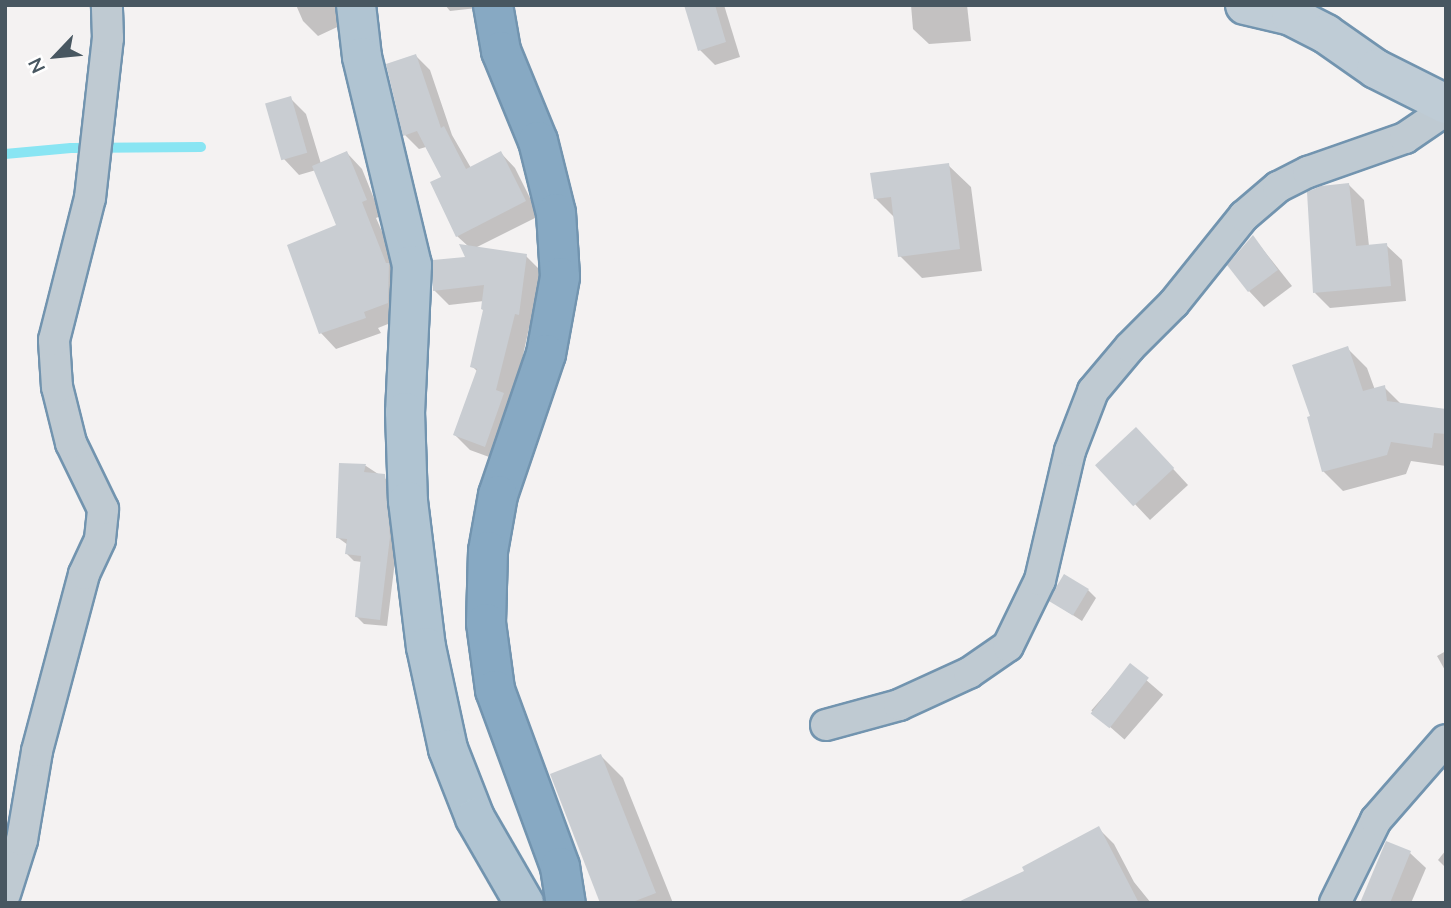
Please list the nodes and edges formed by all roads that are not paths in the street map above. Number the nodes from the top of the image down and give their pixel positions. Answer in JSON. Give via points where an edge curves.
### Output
{"nodes":[{"id":1,"x":107,"y":5,"type":"edge"},
{"id":2,"x":356,"y":5,"type":"edge"},
{"id":3,"x":493,"y":5,"type":"edge"},
{"id":4,"x":1245,"y":5,"type":"edge"},
{"id":5,"x":1446,"y":107,"type":"edge"},
{"id":6,"x":826,"y":725,"type":"dead end"},
{"id":7,"x":1446,"y":740,"type":"edge"},
{"id":8,"x":5,"y":894,"type":"edge"},
{"id":9,"x":524,"y":903,"type":"edge"},
{"id":10,"x":566,"y":903,"type":"edge"},
{"id":11,"x":1335,"y":903,"type":"edge"}],
"edges":[{"from":1,"to":8,"type":"street","via":[[108,38],[90,198],[54,340],[57,387],[71,443],[103,509],[100,539],[84,575],[37,751],[22,840]]},
{"from":2,"to":9,"type":"main road","via":[[362,57],[412,265],[405,412],[408,488],[426,646],[448,749],[475,818]]},
{"from":3,"to":10,"type":"highway","via":[[500,51],[538,142],[556,213],[560,277],[546,354],[498,495],[488,551],[486,623],[495,690],[560,867]]},
{"from":4,"to":5,"type":"street","via":[[1303,22]]},
{"from":5,"to":6,"type":"street","via":[[1405,138],[1278,187],[1244,216],[1094,391],[1070,451],[1040,580],[1008,646],[969,673],[911,700]]},
{"from":7,"to":11,"type":"street","via":[[1376,820]]}]}
